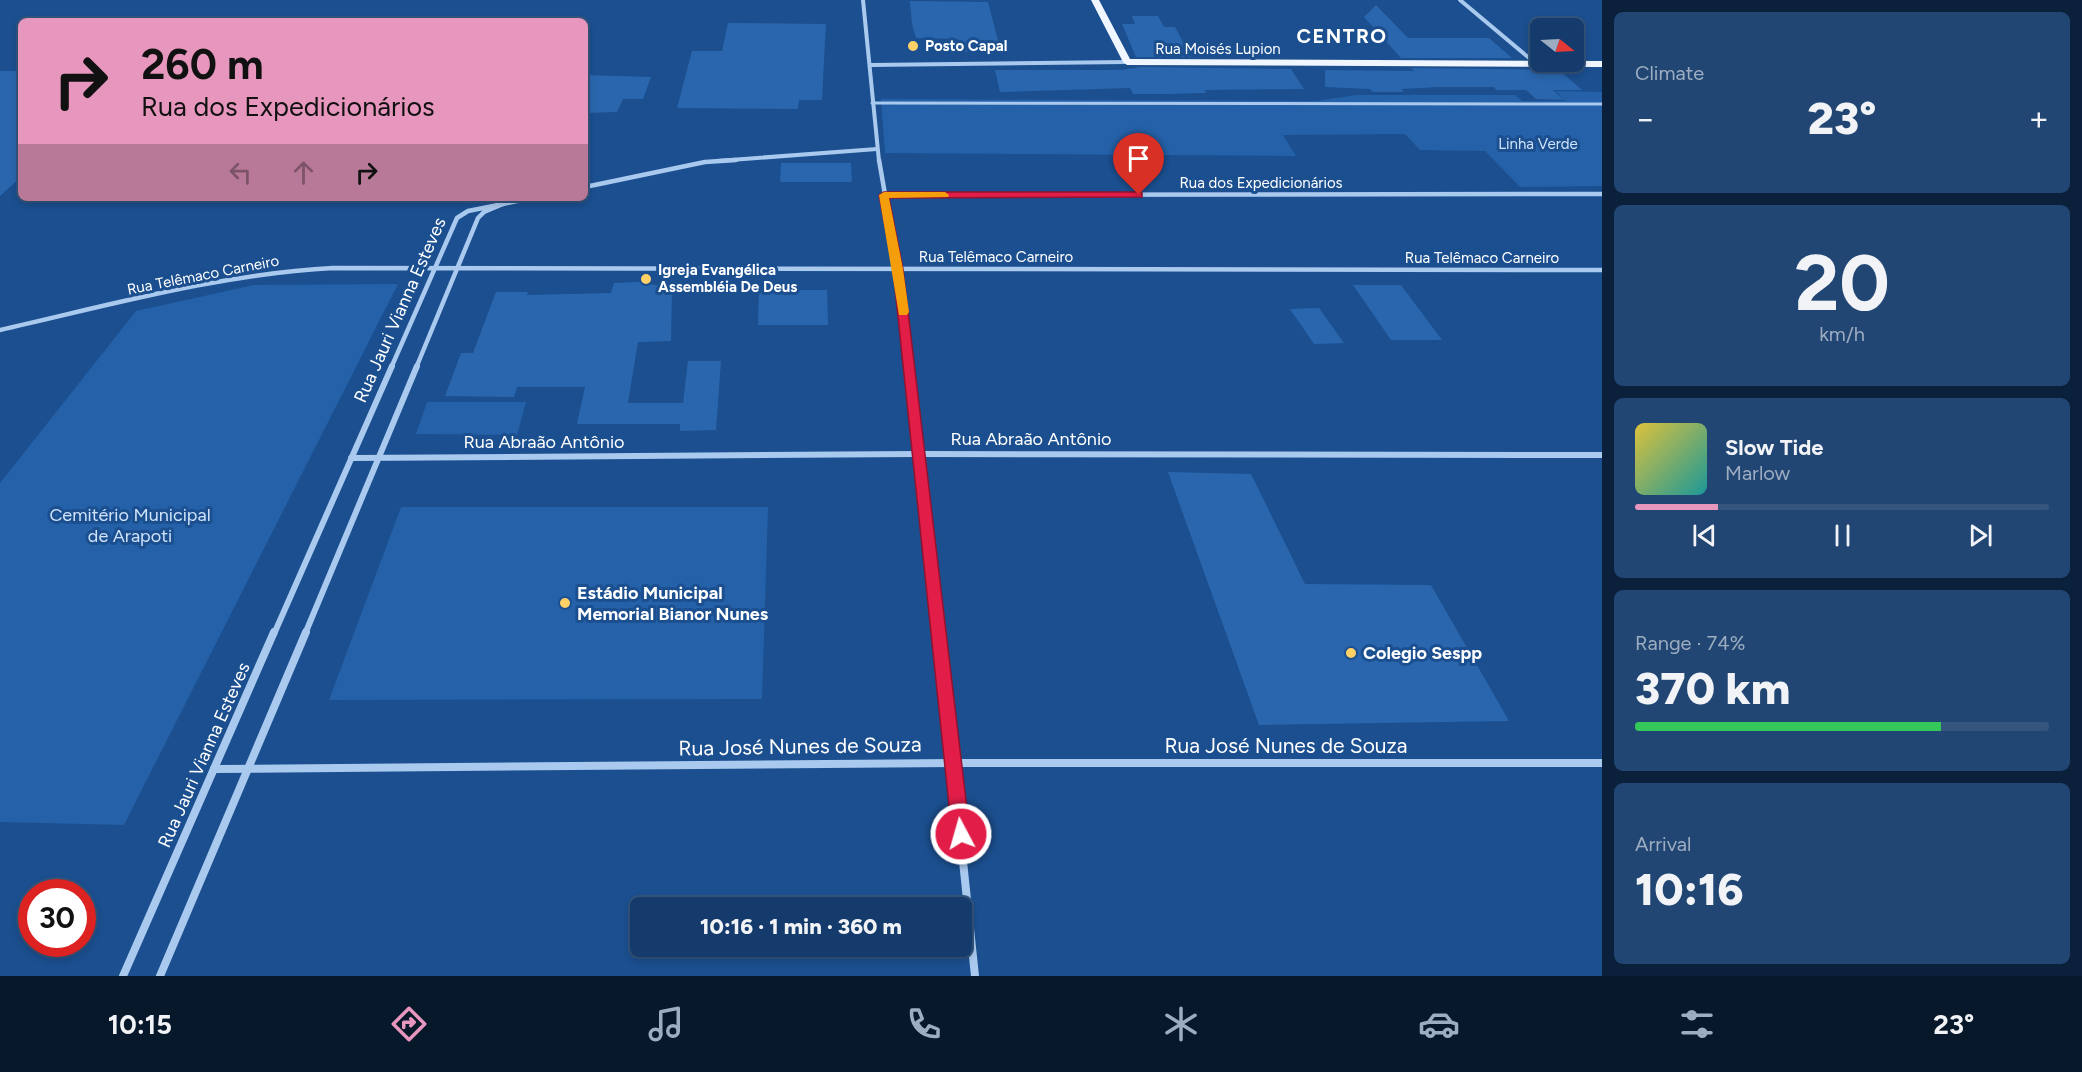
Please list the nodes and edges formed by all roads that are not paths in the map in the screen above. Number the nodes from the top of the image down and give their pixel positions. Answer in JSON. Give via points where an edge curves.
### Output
{"nodes":[{"id":1,"x":863,"y":0,"type":"edge"},
{"id":2,"x":1095,"y":0,"type":"edge"},
{"id":3,"x":1460,"y":0,"type":"edge"},
{"id":4,"x":1530,"y":59,"type":"edge"},
{"id":5,"x":1127,"y":62,"type":"junction"},
{"id":6,"x":1530,"y":63,"type":"edge"},
{"id":7,"x":1584,"y":64,"type":"edge"},
{"id":8,"x":1602,"y":64,"type":"edge"},
{"id":9,"x":871,"y":65,"type":"junction"},
{"id":10,"x":872,"y":103,"type":"junction"},
{"id":11,"x":1602,"y":104,"type":"edge"},
{"id":12,"x":877,"y":149,"type":"junction"},
{"id":13,"x":588,"y":186,"type":"edge"},
{"id":14,"x":1602,"y":194,"type":"edge"},
{"id":15,"x":884,"y":195,"type":"junction"},
{"id":16,"x":517,"y":201,"type":"edge"},
{"id":17,"x":503,"y":204,"type":"junction"},
{"id":18,"x":459,"y":267,"type":"junction"},
{"id":19,"x":434,"y":268,"type":"junction"},
{"id":20,"x":898,"y":269,"type":"junction"},
{"id":21,"x":1602,"y":270,"type":"edge"},
{"id":22,"x":0,"y":330,"type":"edge"},
{"id":23,"x":918,"y":454,"type":"junction"},
{"id":24,"x":1602,"y":455,"type":"edge"},
{"id":25,"x":351,"y":458,"type":"junction"},
{"id":26,"x":376,"y":458,"type":"junction"},
{"id":27,"x":954,"y":763,"type":"junction"},
{"id":28,"x":1602,"y":764,"type":"edge"},
{"id":29,"x":214,"y":769,"type":"junction"},
{"id":30,"x":249,"y":770,"type":"junction"},
{"id":31,"x":123,"y":976,"type":"edge"},
{"id":32,"x":160,"y":976,"type":"edge"},
{"id":33,"x":975,"y":976,"type":"edge"}],
"edges":[{"from":1,"to":9,"type":"street"},
{"from":2,"to":5,"type":"main road"},
{"from":3,"to":4,"type":"street"},
{"from":5,"to":6,"type":"main road","name":"Rua Moisés Lupion"},
{"from":5,"to":9,"type":"street","name":"Rua Moisés Lupion"},
{"from":7,"to":8,"type":"main road","name":"Rua Moisés Lupion"},
{"from":9,"to":10,"type":"street"},
{"from":10,"to":11,"type":"street"},
{"from":10,"to":12,"type":"street"},
{"from":12,"to":13,"type":"street","via":[[705,162]]},
{"from":12,"to":15,"type":"street"},
{"from":14,"to":15,"type":"street","name":"Rua dos Expedicionários"},
{"from":15,"to":20,"type":"street"},
{"from":16,"to":17,"type":"street"},
{"from":17,"to":18,"type":"street","name":"Rua Jauri Vianna Esteves","via":[[478,218]]},
{"from":17,"to":19,"type":"street","name":"Rua Jauri Vianna Esteves","via":[[468,210],[457,218]]},
{"from":18,"to":19,"type":"street","name":"Rua Telêmaco Carneiro"},
{"from":18,"to":20,"type":"street","name":"Rua Telêmaco Carneiro"},
{"from":18,"to":26,"type":"street","name":"Rua Jauri Vianna Esteves"},
{"from":19,"to":22,"type":"street","name":"Rua Telêmaco Carneiro","via":[[258,275]]},
{"from":19,"to":25,"type":"street","name":"Rua Jauri Vianna Esteves"},
{"from":20,"to":21,"type":"street","name":"Rua Telêmaco Carneiro"},
{"from":20,"to":23,"type":"street"},
{"from":23,"to":24,"type":"street","name":"Rua Abraão Antônio"},
{"from":23,"to":26,"type":"street","name":"Rua Abraão Antônio"},
{"from":23,"to":27,"type":"street"},
{"from":25,"to":26,"type":"street","name":"Rua Abraão Antônio"},
{"from":25,"to":29,"type":"street","name":"Rua Jauri Vianna Esteves"},
{"from":26,"to":30,"type":"street","name":"Rua Jauri Vianna Esteves"},
{"from":27,"to":28,"type":"street","name":"Rua José Nunes de Souza"},
{"from":27,"to":30,"type":"street","name":"Rua José Nunes de Souza"},
{"from":27,"to":33,"type":"street"},
{"from":29,"to":30,"type":"street","name":"Rua José Nunes de Souza"},
{"from":29,"to":31,"type":"street","name":"Rua Jauri Vianna Esteves"},
{"from":30,"to":32,"type":"street","name":"Rua Jauri Vianna Esteves"}]}
